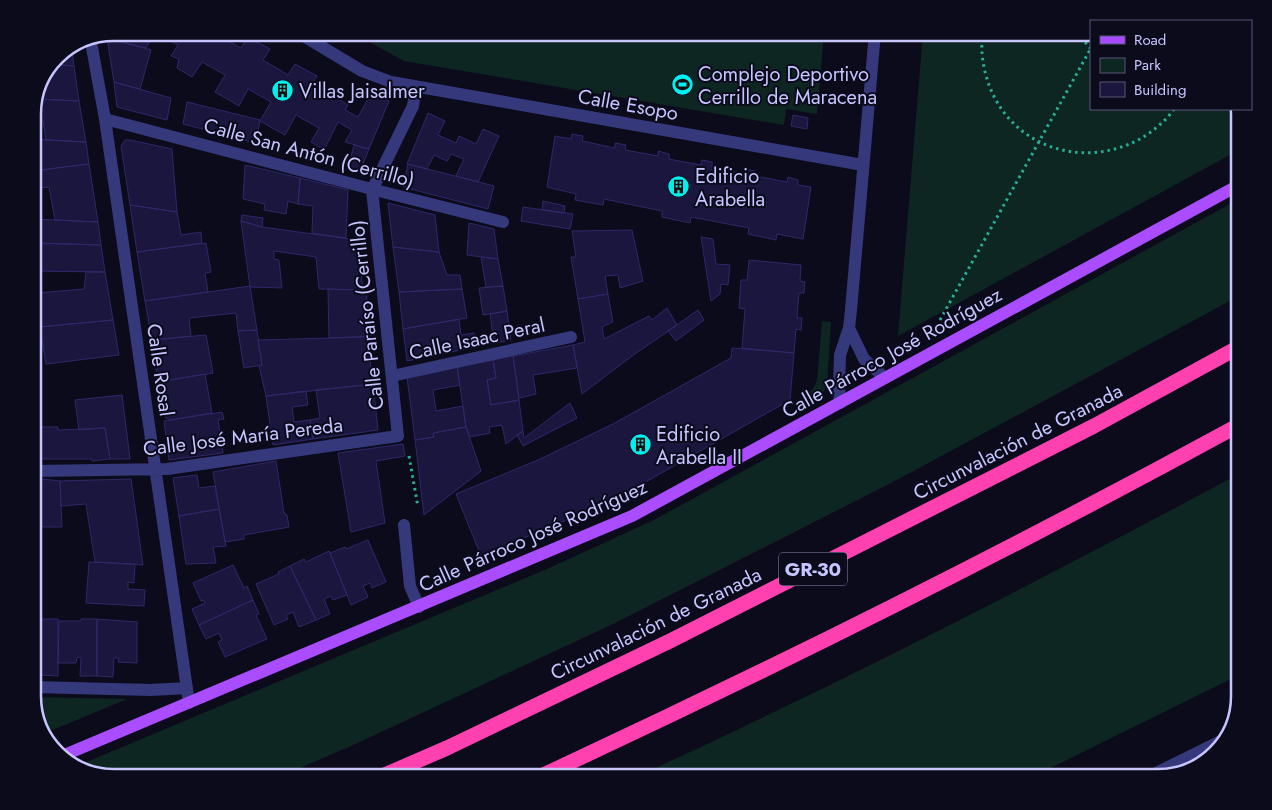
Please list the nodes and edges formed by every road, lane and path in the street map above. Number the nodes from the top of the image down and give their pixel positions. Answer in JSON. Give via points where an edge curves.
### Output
{"nodes":[{"id":1,"x":312,"y":41,"type":"edge"},
{"id":2,"x":874,"y":41,"type":"edge"},
{"id":3,"x":982,"y":41,"type":"edge"},
{"id":4,"x":92,"y":45,"type":"edge"},
{"id":5,"x":1090,"y":48,"type":"edge"},
{"id":6,"x":416,"y":87,"type":"junction"},
{"id":7,"x":1173,"y":110,"type":"edge"},
{"id":8,"x":105,"y":119,"type":"junction"},
{"id":9,"x":1038,"y":142,"type":"junction"},
{"id":10,"x":863,"y":165,"type":"junction"},
{"id":11,"x":1231,"y":189,"type":"edge"},
{"id":12,"x":372,"y":190,"type":"junction"},
{"id":13,"x":503,"y":222,"type":"dead end"},
{"id":14,"x":939,"y":322,"type":"dead end"},
{"id":15,"x":849,"y":328,"type":"junction"},
{"id":16,"x":571,"y":337,"type":"dead end"},
{"id":17,"x":1231,"y":351,"type":"edge"},
{"id":18,"x":392,"y":376,"type":"junction"},
{"id":19,"x":885,"y":378,"type":"junction"},
{"id":20,"x":840,"y":403,"type":"junction"},
{"id":21,"x":1231,"y":429,"type":"edge"},
{"id":22,"x":398,"y":436,"type":"joint"},
{"id":23,"x":408,"y":448,"type":"dead end"},
{"id":24,"x":156,"y":470,"type":"junction"},
{"id":25,"x":41,"y":471,"type":"edge"},
{"id":26,"x":418,"y":511,"type":"dead end"},
{"id":27,"x":404,"y":525,"type":"dead end"},
{"id":28,"x":419,"y":607,"type":"junction"},
{"id":29,"x":41,"y":687,"type":"edge"},
{"id":30,"x":187,"y":688,"type":"junction"},
{"id":31,"x":189,"y":703,"type":"junction"},
{"id":32,"x":1211,"y":746,"type":"edge"},
{"id":33,"x":69,"y":753,"type":"edge"},
{"id":34,"x":1169,"y":767,"type":"edge"},
{"id":35,"x":400,"y":769,"type":"edge"},
{"id":36,"x":558,"y":769,"type":"edge"}],
"edges":[{"from":1,"to":6,"type":"street","name":"Calle Esopo","via":[[362,71]]},
{"from":2,"to":10,"type":"street"},
{"from":3,"to":9,"type":"path","via":[[984,73],[994,100],[1012,123]]},
{"from":4,"to":8,"type":"street","name":"Calle Rosal"},
{"from":5,"to":9,"type":"path"},
{"from":6,"to":10,"type":"street","name":"Calle Esopo"},
{"from":6,"to":12,"type":"street","via":[[413,106]]},
{"from":7,"to":9,"type":"path","via":[[1150,133],[1124,148],[1094,154],[1064,151]]},
{"from":8,"to":12,"type":"street","name":"Calle San Antón (Cerrillo)"},
{"from":8,"to":24,"type":"street","name":"Calle Rosal"},
{"from":9,"to":14,"type":"path"},
{"from":10,"to":15,"type":"street"},
{"from":11,"to":19,"type":"main road","name":"Calle Párroco José Rodríguez"},
{"from":12,"to":13,"type":"street","name":"Calle San Antón (Cerrillo)"},
{"from":12,"to":18,"type":"street","name":"Calle Paraíso (Cerrillo)"},
{"from":15,"to":19,"type":"street","via":[[864,359]]},
{"from":15,"to":20,"type":"street","via":[[840,355]]},
{"from":16,"to":18,"type":"street","name":"Calle Isaac Peral"},
{"from":17,"to":35,"type":"highway","name":"Circunvalación de Granada","number":"GR-30","via":[[1094,426],[679,636]]},
{"from":18,"to":22,"type":"street","name":"Calle Paraíso (Cerrillo)"},
{"from":19,"to":20,"type":"main road","name":"Calle Párroco José Rodríguez"},
{"from":20,"to":28,"type":"main road","name":"Calle Párroco José Rodríguez","via":[[632,516]]},
{"from":21,"to":36,"type":"highway","via":[[909,598]]},
{"from":22,"to":24,"type":"street","name":"Calle José María Pereda"},
{"from":23,"to":26,"type":"path"},
{"from":24,"to":25,"type":"street","name":"Calle José María Pereda"},
{"from":24,"to":30,"type":"street","name":"Calle Rosal"},
{"from":27,"to":28,"type":"street","via":[[410,586]]},
{"from":28,"to":31,"type":"main road","name":"Calle Párroco José Rodríguez"},
{"from":29,"to":30,"type":"street"},
{"from":30,"to":31,"type":"street","name":"Calle Rosal"},
{"from":31,"to":33,"type":"main road","name":"Calle Párroco José Rodríguez"},
{"from":32,"to":34,"type":"street"}]}
